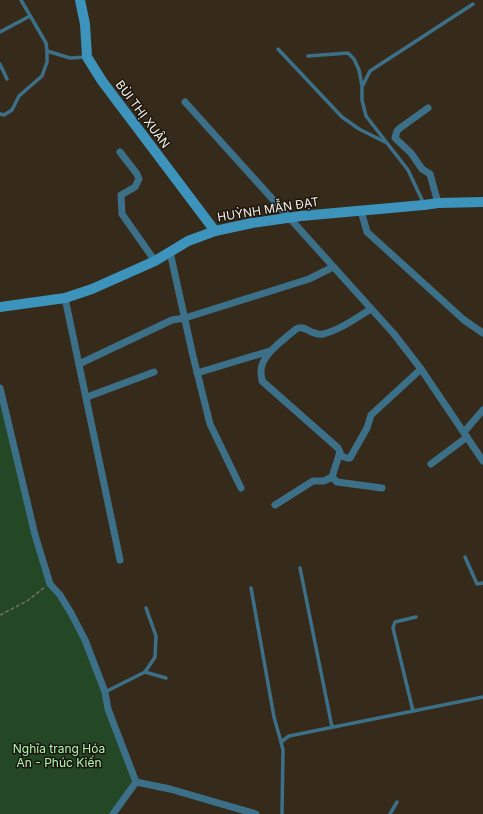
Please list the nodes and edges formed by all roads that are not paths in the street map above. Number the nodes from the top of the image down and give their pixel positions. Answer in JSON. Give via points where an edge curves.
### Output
{"nodes":[{"id":1,"x":21,"y":0,"type":"edge"},
{"id":2,"x":80,"y":0,"type":"edge"},
{"id":3,"x":473,"y":4,"type":"dead end"},
{"id":4,"x":30,"y":16,"type":"junction"},
{"id":5,"x":0,"y":32,"type":"edge"},
{"id":6,"x":278,"y":49,"type":"dead end"},
{"id":7,"x":47,"y":51,"type":"junction"},
{"id":8,"x":308,"y":56,"type":"dead end"},
{"id":9,"x":87,"y":57,"type":"junction"},
{"id":10,"x":0,"y":64,"type":"edge"},
{"id":11,"x":7,"y":79,"type":"dead end"},
{"id":12,"x":362,"y":86,"type":"junction"},
{"id":13,"x":185,"y":102,"type":"dead end"},
{"id":14,"x":428,"y":108,"type":"dead end"},
{"id":15,"x":0,"y":114,"type":"edge"},
{"id":16,"x":387,"y":143,"type":"junction"},
{"id":17,"x":120,"y":152,"type":"dead end"},
{"id":18,"x":483,"y":202,"type":"edge"},
{"id":19,"x":438,"y":203,"type":"junction"},
{"id":20,"x":424,"y":205,"type":"junction"},
{"id":21,"x":361,"y":211,"type":"junction"},
{"id":22,"x":290,"y":218,"type":"junction"},
{"id":23,"x":215,"y":231,"type":"junction"},
{"id":24,"x":170,"y":252,"type":"junction"},
{"id":25,"x":154,"y":261,"type":"junction"},
{"id":26,"x":333,"y":267,"type":"junction"},
{"id":27,"x":65,"y":298,"type":"junction"},
{"id":28,"x":0,"y":303,"type":"edge"},
{"id":29,"x":5,"y":307,"type":"edge"},
{"id":30,"x":371,"y":309,"type":"junction"},
{"id":31,"x":184,"y":318,"type":"junction"},
{"id":32,"x":483,"y":333,"type":"edge"},
{"id":33,"x":270,"y":352,"type":"junction"},
{"id":34,"x":79,"y":364,"type":"junction"},
{"id":35,"x":421,"y":369,"type":"junction"},
{"id":36,"x":154,"y":372,"type":"dead end"},
{"id":37,"x":197,"y":373,"type":"junction"},
{"id":38,"x":0,"y":388,"type":"edge"},
{"id":39,"x":87,"y":397,"type":"junction"},
{"id":40,"x":483,"y":410,"type":"edge"},
{"id":41,"x":3,"y":420,"type":"edge"},
{"id":42,"x":465,"y":435,"type":"junction"},
{"id":43,"x":339,"y":455,"type":"junction"},
{"id":44,"x":483,"y":461,"type":"edge"},
{"id":45,"x":431,"y":464,"type":"dead end"},
{"id":46,"x":332,"y":477,"type":"junction"},
{"id":47,"x":241,"y":488,"type":"dead end"},
{"id":48,"x":382,"y":488,"type":"dead end"},
{"id":49,"x":276,"y":505,"type":"dead end"},
{"id":50,"x":466,"y":557,"type":"dead end"},
{"id":51,"x":120,"y":560,"type":"dead end"},
{"id":52,"x":300,"y":568,"type":"dead end"},
{"id":53,"x":483,"y":583,"type":"edge"},
{"id":54,"x":251,"y":588,"type":"dead end"},
{"id":55,"x":146,"y":608,"type":"dead end"},
{"id":56,"x":416,"y":617,"type":"dead end"},
{"id":57,"x":145,"y":672,"type":"junction"},
{"id":58,"x":166,"y":678,"type":"dead end"},
{"id":59,"x":105,"y":692,"type":"junction"},
{"id":60,"x":483,"y":697,"type":"edge"},
{"id":61,"x":412,"y":711,"type":"junction"},
{"id":62,"x":332,"y":727,"type":"junction"},
{"id":63,"x":281,"y":742,"type":"junction"},
{"id":64,"x":136,"y":782,"type":"junction"},
{"id":65,"x":397,"y":802,"type":"dead end"},
{"id":66,"x":114,"y":814,"type":"edge"},
{"id":67,"x":256,"y":814,"type":"edge"},
{"id":68,"x":282,"y":814,"type":"edge"},
{"id":69,"x":390,"y":814,"type":"edge"}],
"edges":[{"from":1,"to":4,"type":"lane"},
{"from":2,"to":9,"type":"main road","name":"BÙI THỊ XUÂN","via":[[85,24]]},
{"from":3,"to":12,"type":"lane","via":[[370,71]]},
{"from":4,"to":5,"type":"lane"},
{"from":4,"to":7,"type":"lane","via":[[46,42]]},
{"from":6,"to":16,"type":"lane","via":[[342,117]]},
{"from":7,"to":9,"type":"lane","via":[[70,58]]},
{"from":7,"to":15,"type":"lane","via":[[47,62],[42,76],[19,96],[12,110],[4,115]]},
{"from":8,"to":12,"type":"lane","via":[[348,53],[359,70]]},
{"from":9,"to":23,"type":"main road","name":"BÙI THỊ XUÂN","via":[[102,81]]},
{"from":10,"to":11,"type":"lane"},
{"from":12,"to":16,"type":"lane","via":[[366,116]]},
{"from":13,"to":22,"type":"street"},
{"from":14,"to":19,"type":"street","via":[[400,128],[395,138],[411,153],[422,169],[430,174]]},
{"from":16,"to":20,"type":"lane","via":[[408,170]]},
{"from":17,"to":25,"type":"street","via":[[139,179],[135,187],[122,195],[122,214]]},
{"from":18,"to":19,"type":"main road","name":"HUỲNH MẪN ĐẠT"},
{"from":19,"to":20,"type":"main road","name":"HUỲNH MẪN ĐẠT"},
{"from":20,"to":21,"type":"main road","name":"HUỲNH MẪN ĐẠT"},
{"from":21,"to":22,"type":"main road","name":"HUỲNH MẪN ĐẠT"},
{"from":21,"to":32,"type":"street","via":[[368,232],[464,320]]},
{"from":22,"to":23,"type":"main road","name":"HUỲNH MẪN ĐẠT"},
{"from":22,"to":26,"type":"street"},
{"from":23,"to":24,"type":"main road","name":"HUỲNH MẪN ĐẠT","via":[[188,241]]},
{"from":24,"to":25,"type":"main road","name":"HUỲNH MẪN ĐẠT"},
{"from":24,"to":31,"type":"street"},
{"from":25,"to":27,"type":"main road","name":"HUỲNH MẪN ĐẠT","via":[[92,289]]},
{"from":26,"to":30,"type":"street"},
{"from":26,"to":31,"type":"street","via":[[309,279]]},
{"from":27,"to":29,"type":"main road","name":"HUỲNH MẪN ĐẠT"},
{"from":27,"to":34,"type":"street"},
{"from":28,"to":29,"type":"lane"},
{"from":30,"to":33,"type":"street","via":[[322,334],[314,334],[300,327]]},
{"from":30,"to":35,"type":"street"},
{"from":31,"to":34,"type":"street","via":[[172,320]]},
{"from":31,"to":37,"type":"street"},
{"from":33,"to":37,"type":"street"},
{"from":33,"to":43,"type":"street","via":[[261,368],[262,381],[338,448]]},
{"from":34,"to":39,"type":"street"},
{"from":35,"to":42,"type":"street"},
{"from":35,"to":43,"type":"street","via":[[371,415],[367,428],[350,458]]},
{"from":36,"to":39,"type":"street"},
{"from":37,"to":47,"type":"street","via":[[210,424]]},
{"from":38,"to":41,"type":"street"},
{"from":39,"to":51,"type":"street"},
{"from":40,"to":42,"type":"street"},
{"from":41,"to":59,"type":"street","via":[[50,584],[60,595],[85,640]]},
{"from":42,"to":44,"type":"street"},
{"from":42,"to":45,"type":"street"},
{"from":43,"to":46,"type":"street"},
{"from":46,"to":48,"type":"street","via":[[337,482]]},
{"from":46,"to":49,"type":"street","via":[[324,481],[314,481]]},
{"from":50,"to":53,"type":"lane","via":[[477,584]]},
{"from":52,"to":62,"type":"lane"},
{"from":54,"to":63,"type":"lane","via":[[274,717]]},
{"from":55,"to":57,"type":"lane","via":[[156,636],[155,657]]},
{"from":56,"to":61,"type":"lane","via":[[396,622],[393,628]]},
{"from":57,"to":58,"type":"lane"},
{"from":57,"to":59,"type":"lane"},
{"from":59,"to":64,"type":"street","via":[[108,709]]},
{"from":60,"to":61,"type":"lane"},
{"from":61,"to":62,"type":"lane"},
{"from":62,"to":63,"type":"lane","via":[[294,734]]},
{"from":63,"to":68,"type":"lane"},
{"from":64,"to":66,"type":"street"},
{"from":64,"to":67,"type":"street"},
{"from":65,"to":69,"type":"lane"}]}
